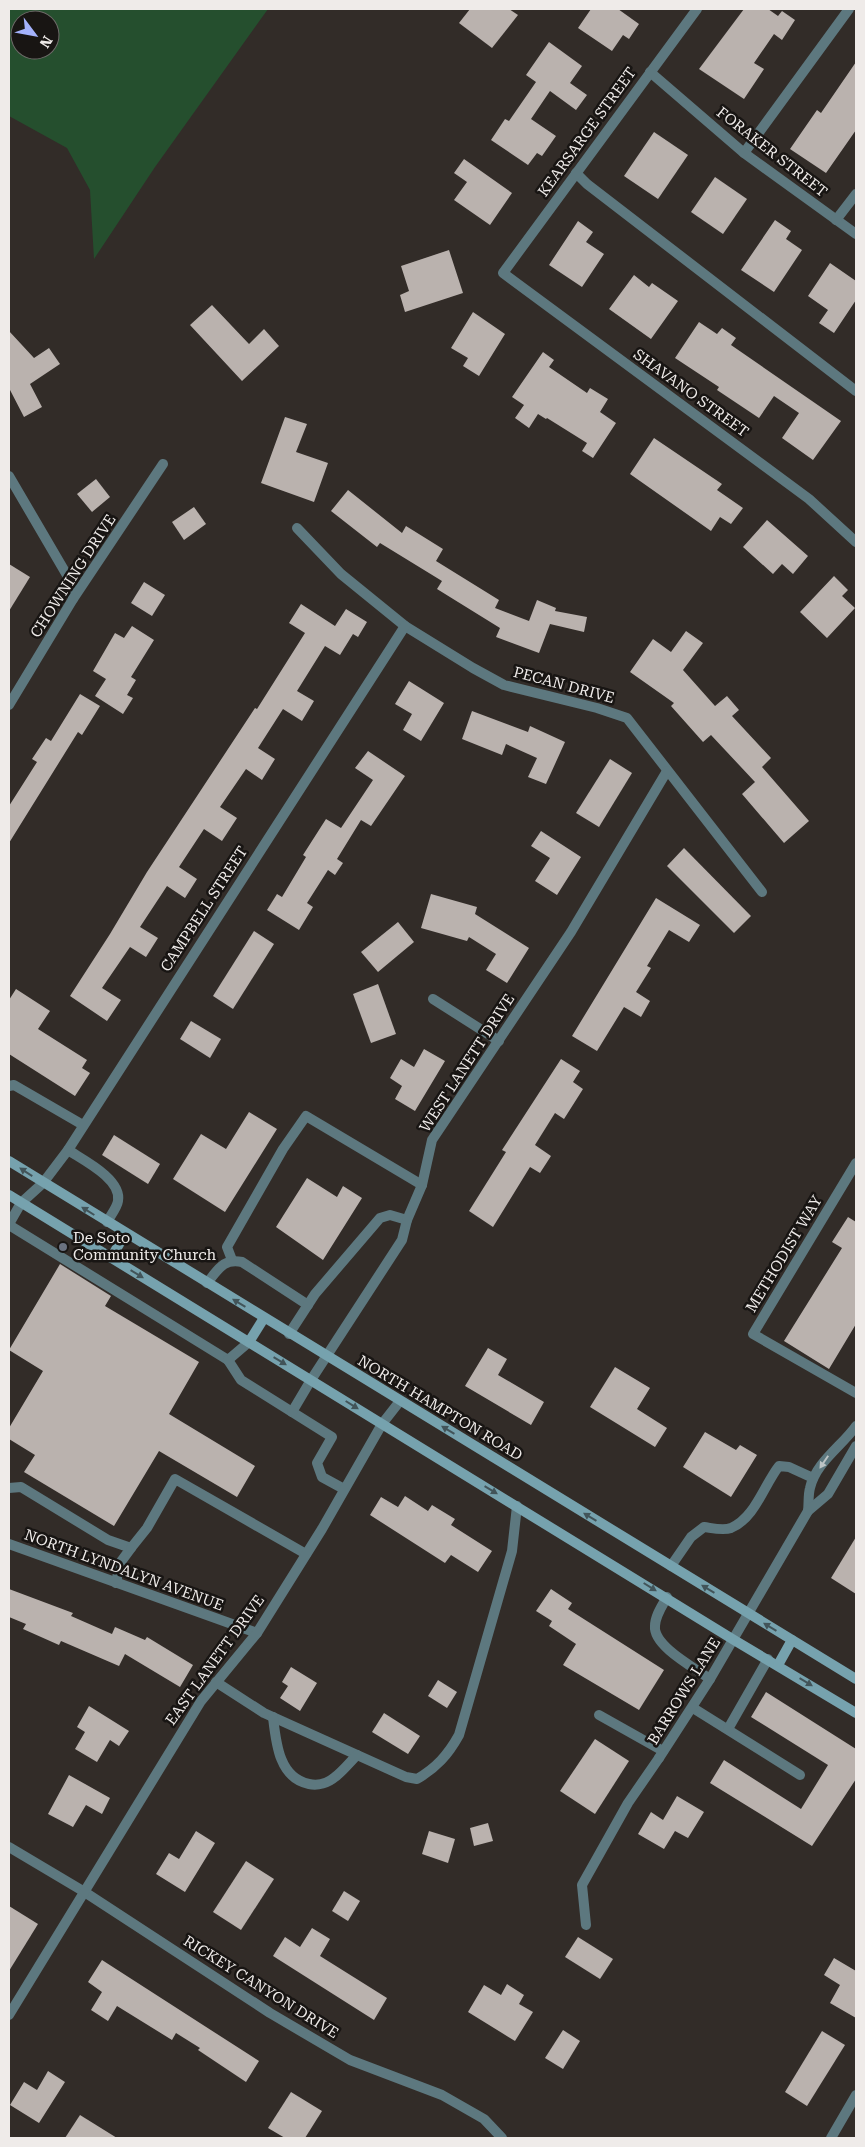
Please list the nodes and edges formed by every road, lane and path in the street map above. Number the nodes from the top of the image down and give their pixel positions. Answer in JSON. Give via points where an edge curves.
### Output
{"nodes":[{"id":1,"x":697,"y":9,"type":"edge"},
{"id":2,"x":849,"y":9,"type":"edge"},
{"id":3,"x":650,"y":72,"type":"junction"},
{"id":4,"x":744,"y":153,"type":"junction"},
{"id":5,"x":576,"y":173,"type":"junction"},
{"id":6,"x":856,"y":194,"type":"edge"},
{"id":7,"x":836,"y":220,"type":"junction"},
{"id":8,"x":856,"y":234,"type":"edge"},
{"id":9,"x":503,"y":273,"type":"joint"},
{"id":10,"x":856,"y":391,"type":"edge"},
{"id":11,"x":163,"y":464,"type":"dead end"},
{"id":12,"x":9,"y":476,"type":"edge"},
{"id":13,"x":297,"y":528,"type":"dead end"},
{"id":14,"x":856,"y":542,"type":"edge"},
{"id":15,"x":73,"y":599,"type":"junction"},
{"id":16,"x":404,"y":626,"type":"junction"},
{"id":17,"x":9,"y":704,"type":"edge"},
{"id":18,"x":667,"y":771,"type":"junction"},
{"id":19,"x":762,"y":892,"type":"dead end"},
{"id":20,"x":433,"y":999,"type":"dead end"},
{"id":21,"x":499,"y":1041,"type":"junction"},
{"id":22,"x":9,"y":1086,"type":"edge"},
{"id":23,"x":83,"y":1125,"type":"junction"},
{"id":24,"x":68,"y":1150,"type":"junction"},
{"id":25,"x":9,"y":1161,"type":"edge"},
{"id":26,"x":856,"y":1163,"type":"edge"},
{"id":27,"x":43,"y":1183,"type":"junction"},
{"id":28,"x":422,"y":1185,"type":"junction"},
{"id":29,"x":9,"y":1195,"type":"edge"},
{"id":30,"x":21,"y":1203,"type":"junction"},
{"id":31,"x":407,"y":1220,"type":"junction"},
{"id":32,"x":107,"y":1222,"type":"junction"},
{"id":33,"x":9,"y":1224,"type":"edge"},
{"id":34,"x":125,"y":1234,"type":"junction"},
{"id":35,"x":111,"y":1258,"type":"junction"},
{"id":36,"x":232,"y":1260,"type":"junction"},
{"id":37,"x":207,"y":1283,"type":"junction"},
{"id":38,"x":308,"y":1305,"type":"junction"},
{"id":39,"x":264,"y":1318,"type":"junction"},
{"id":40,"x":289,"y":1334,"type":"junction"},
{"id":41,"x":249,"y":1342,"type":"junction"},
{"id":42,"x":327,"y":1357,"type":"junction"},
{"id":43,"x":228,"y":1360,"type":"junction"},
{"id":44,"x":311,"y":1380,"type":"junction"},
{"id":45,"x":856,"y":1393,"type":"edge"},
{"id":46,"x":400,"y":1401,"type":"junction"},
{"id":47,"x":292,"y":1412,"type":"junction"},
{"id":48,"x":382,"y":1424,"type":"junction"},
{"id":49,"x":856,"y":1426,"type":"edge"},
{"id":50,"x":856,"y":1446,"type":"edge"},
{"id":51,"x":814,"y":1478,"type":"junction"},
{"id":52,"x":9,"y":1488,"type":"edge"},
{"id":53,"x":344,"y":1490,"type":"junction"},
{"id":54,"x":518,"y":1506,"type":"junction"},
{"id":55,"x":808,"y":1511,"type":"junction"},
{"id":56,"x":9,"y":1544,"type":"edge"},
{"id":57,"x":131,"y":1548,"type":"junction"},
{"id":58,"x":306,"y":1554,"type":"junction"},
{"id":59,"x":671,"y":1566,"type":"junction"},
{"id":60,"x":116,"y":1583,"type":"junction"},
{"id":61,"x":667,"y":1597,"type":"junction"},
{"id":62,"x":750,"y":1614,"type":"junction"},
{"id":63,"x":256,"y":1633,"type":"junction"},
{"id":64,"x":734,"y":1640,"type":"junction"},
{"id":65,"x":792,"y":1640,"type":"junction"},
{"id":66,"x":768,"y":1659,"type":"junction"},
{"id":67,"x":778,"y":1665,"type":"junction"},
{"id":68,"x":710,"y":1679,"type":"junction"},
{"id":69,"x":856,"y":1680,"type":"edge"},
{"id":70,"x":216,"y":1682,"type":"junction"},
{"id":71,"x":693,"y":1708,"type":"junction"},
{"id":72,"x":856,"y":1713,"type":"edge"},
{"id":73,"x":599,"y":1715,"type":"dead end"},
{"id":74,"x":273,"y":1717,"type":"junction"},
{"id":75,"x":728,"y":1729,"type":"junction"},
{"id":76,"x":357,"y":1754,"type":"junction"},
{"id":77,"x":661,"y":1755,"type":"junction"},
{"id":78,"x":800,"y":1775,"type":"dead end"},
{"id":79,"x":9,"y":1847,"type":"edge"},
{"id":80,"x":83,"y":1891,"type":"junction"},
{"id":81,"x":586,"y":1925,"type":"dead end"},
{"id":82,"x":9,"y":2014,"type":"edge"},
{"id":83,"x":856,"y":2095,"type":"edge"},
{"id":84,"x":502,"y":2138,"type":"edge"},
{"id":85,"x":831,"y":2138,"type":"edge"}],
"edges":[{"from":1,"to":3,"type":"street","name":"KEARSARGE STREET"},
{"from":2,"to":4,"type":"street"},
{"from":3,"to":4,"type":"street","name":"FORAKER STREET"},
{"from":3,"to":5,"type":"street","name":"KEARSARGE STREET"},
{"from":4,"to":7,"type":"street","name":"FORAKER STREET"},
{"from":5,"to":9,"type":"street","name":"KEARSARGE STREET"},
{"from":5,"to":10,"type":"street"},
{"from":6,"to":7,"type":"street"},
{"from":7,"to":8,"type":"street","name":"FORAKER STREET"},
{"from":9,"to":14,"type":"street","name":"SHAVANO STREET","via":[[809,499]]},
{"from":11,"to":15,"type":"street","name":"CHOWNING DRIVE"},
{"from":12,"to":15,"type":"street","via":[[71,582]]},
{"from":13,"to":16,"type":"street","name":"PECAN DRIVE","via":[[341,574]]},
{"from":15,"to":17,"type":"street","name":"CHOWNING DRIVE"},
{"from":16,"to":18,"type":"street","name":"PECAN DRIVE","via":[[504,685],[627,718]]},
{"from":16,"to":23,"type":"street","name":"CAMPBELL STREET"},
{"from":18,"to":19,"type":"street","name":"PECAN DRIVE"},
{"from":18,"to":21,"type":"street","name":"WEST LANETT DRIVE","via":[[571,932]]},
{"from":20,"to":21,"type":"street"},
{"from":21,"to":28,"type":"street","name":"WEST LANETT DRIVE","via":[[432,1140]]},
{"from":22,"to":23,"type":"street","via":[[14,1085]]},
{"from":23,"to":24,"type":"street","name":"CAMPBELL STREET"},
{"from":24,"to":27,"type":"street","name":"CAMPBELL STREET"},
{"from":24,"to":32,"type":"street","via":[[109,1178],[116,1189],[118,1201]]},
{"from":27,"to":25,"type":"main road","name":"NORTH HAMPTON ROAD","one_way":true},
{"from":26,"to":45,"type":"street","name":"METHODIST WAY","via":[[753,1334]]},
{"from":27,"to":30,"type":"street","name":"CAMPBELL STREET"},
{"from":32,"to":27,"type":"main road","name":"NORTH HAMPTON ROAD","one_way":true},
{"from":28,"to":31,"type":"street","name":"WEST LANETT DRIVE"},
{"from":28,"to":36,"type":"street","via":[[306,1116],[283,1149],[227,1247]]},
{"from":29,"to":30,"type":"main road"},
{"from":30,"to":33,"type":"street","name":"CAMPBELL STREET"},
{"from":30,"to":35,"type":"main road"},
{"from":31,"to":38,"type":"street","via":[[390,1214],[380,1218]]},
{"from":31,"to":42,"type":"street","name":"WEST LANETT DRIVE","via":[[402,1240]]},
{"from":32,"to":34,"type":"main road","name":"NORTH HAMPTON ROAD"},
{"from":33,"to":43,"type":"street"},
{"from":34,"to":35,"type":"main road"},
{"from":34,"to":37,"type":"main road","name":"NORTH HAMPTON ROAD"},
{"from":35,"to":41,"type":"main road","one_way":true},
{"from":36,"to":37,"type":"street","via":[[224,1263]]},
{"from":36,"to":38,"type":"street","via":[[242,1262]]},
{"from":39,"to":37,"type":"main road","name":"NORTH HAMPTON ROAD","one_way":true},
{"from":38,"to":40,"type":"street"},
{"from":39,"to":40,"type":"main road","name":"NORTH HAMPTON ROAD"},
{"from":39,"to":41,"type":"main road"},
{"from":40,"to":42,"type":"main road","name":"NORTH HAMPTON ROAD"},
{"from":41,"to":43,"type":"street"},
{"from":41,"to":44,"type":"main road","one_way":true},
{"from":42,"to":44,"type":"street","name":"WEST LANETT DRIVE"},
{"from":42,"to":46,"type":"main road","name":"NORTH HAMPTON ROAD"},
{"from":43,"to":47,"type":"street","via":[[241,1380]]},
{"from":44,"to":47,"type":"street","name":"WEST LANETT DRIVE"},
{"from":44,"to":48,"type":"main road","one_way":true},
{"from":46,"to":48,"type":"street","name":"EAST LANETT DRIVE"},
{"from":59,"to":46,"type":"main road","name":"NORTH HAMPTON ROAD","one_way":true},
{"from":47,"to":53,"type":"street","via":[[332,1437],[317,1463],[322,1476]]},
{"from":48,"to":53,"type":"street","name":"EAST LANETT DRIVE"},
{"from":48,"to":54,"type":"main road","one_way":true},
{"from":49,"to":51,"type":"street","one_way":true,"via":[[829,1455]]},
{"from":50,"to":55,"type":"street","via":[[828,1494]]},
{"from":51,"to":55,"type":"street"},
{"from":51,"to":59,"type":"street","via":[[779,1466],[754,1507],[742,1519],[731,1528],[704,1527],[691,1537]]},
{"from":52,"to":57,"type":"street","via":[[21,1487],[108,1540]]},
{"from":53,"to":58,"type":"street","name":"EAST LANETT DRIVE"},
{"from":54,"to":61,"type":"main road","one_way":true},
{"from":54,"to":76,"type":"street","via":[[512,1551],[481,1663],[452,1748],[435,1768],[417,1779]]},
{"from":55,"to":62,"type":"street"},
{"from":56,"to":60,"type":"street","name":"NORTH LYNDALYN AVENUE"},
{"from":57,"to":58,"type":"street","via":[[147,1528],[175,1479]]},
{"from":57,"to":60,"type":"street","via":[[120,1563]]},
{"from":58,"to":63,"type":"street","name":"EAST LANETT DRIVE"},
{"from":62,"to":59,"type":"main road","name":"NORTH HAMPTON ROAD","one_way":true},
{"from":60,"to":63,"type":"street","name":"NORTH LYNDALYN AVENUE"},
{"from":61,"to":64,"type":"main road"},
{"from":61,"to":68,"type":"street","via":[[654,1628],[659,1642]]},
{"from":62,"to":64,"type":"street","name":"BARROWS LANE"},
{"from":65,"to":62,"type":"main road","name":"NORTH HAMPTON ROAD","one_way":true},
{"from":63,"to":70,"type":"street","name":"EAST LANETT DRIVE"},
{"from":64,"to":66,"type":"main road"},
{"from":64,"to":68,"type":"street","name":"BARROWS LANE"},
{"from":65,"to":67,"type":"main road"},
{"from":65,"to":69,"type":"main road","name":"NORTH HAMPTON ROAD"},
{"from":66,"to":67,"type":"main road"},
{"from":66,"to":75,"type":"street"},
{"from":67,"to":72,"type":"main road","one_way":true},
{"from":68,"to":71,"type":"street","name":"BARROWS LANE"},
{"from":70,"to":74,"type":"street"},
{"from":70,"to":80,"type":"street","name":"EAST LANETT DRIVE"},
{"from":71,"to":75,"type":"street"},
{"from":71,"to":77,"type":"street","name":"BARROWS LANE"},
{"from":73,"to":77,"type":"street"},
{"from":74,"to":76,"type":"street"},
{"from":74,"to":76,"type":"street","via":[[283,1763],[290,1776],[298,1781],[323,1784],[334,1778]]},
{"from":75,"to":78,"type":"street"},
{"from":77,"to":81,"type":"street","name":"BARROWS LANE","via":[[628,1802],[582,1885]]},
{"from":79,"to":80,"type":"street","name":"RICKEY CANYON DRIVE"},
{"from":80,"to":82,"type":"street","name":"EAST LANETT DRIVE"},
{"from":80,"to":84,"type":"street","name":"RICKEY CANYON DRIVE","via":[[270,2013],[350,2060],[442,2095],[484,2119]]},
{"from":83,"to":85,"type":"street"}]}
